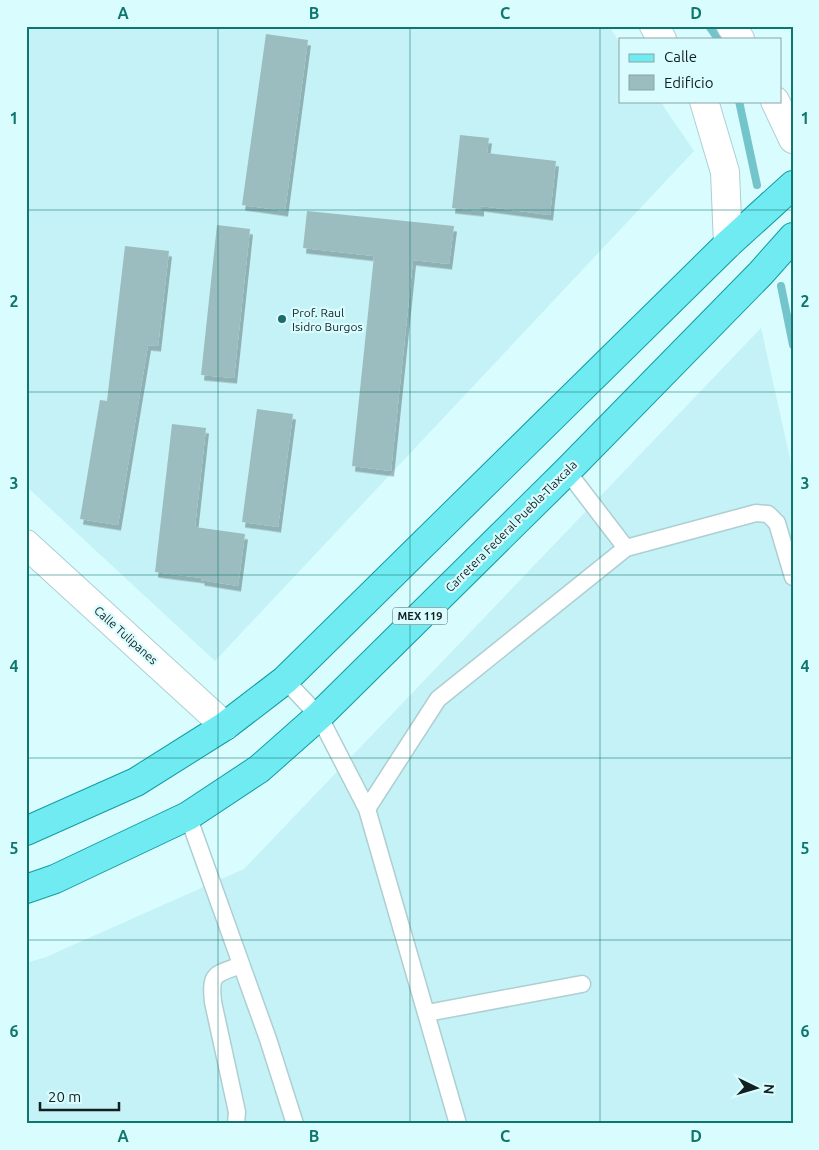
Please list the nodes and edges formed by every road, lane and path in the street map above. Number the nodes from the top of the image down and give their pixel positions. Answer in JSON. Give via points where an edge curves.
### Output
{"nodes":[{"id":1,"x":654,"y":26,"type":"edge"},
{"id":2,"x":731,"y":26,"type":"edge"},
{"id":3,"x":661,"y":38,"type":"edge"},
{"id":4,"x":739,"y":38,"type":"edge"},
{"id":5,"x":704,"y":102,"type":"edge"},
{"id":6,"x":775,"y":102,"type":"edge"},
{"id":7,"x":793,"y":139,"type":"edge"},
{"id":8,"x":793,"y":185,"type":"edge"},
{"id":9,"x":793,"y":237,"type":"edge"},
{"id":10,"x":728,"y":244,"type":"junction"},
{"id":11,"x":567,"y":471,"type":"junction"},
{"id":12,"x":26,"y":544,"type":"edge"},
{"id":13,"x":626,"y":548,"type":"junction"},
{"id":14,"x":793,"y":576,"type":"edge"},
{"id":15,"x":285,"y":680,"type":"junction"},
{"id":16,"x":319,"y":716,"type":"junction"},
{"id":17,"x":225,"y":726,"type":"junction"},
{"id":18,"x":368,"y":808,"type":"junction"},
{"id":19,"x":188,"y":816,"type":"junction"},
{"id":20,"x":26,"y":831,"type":"edge"},
{"id":21,"x":26,"y":889,"type":"edge"},
{"id":22,"x":241,"y":965,"type":"junction"},
{"id":23,"x":582,"y":984,"type":"dead end"},
{"id":24,"x":427,"y":1013,"type":"junction"},
{"id":25,"x":236,"y":1124,"type":"edge"},
{"id":26,"x":295,"y":1124,"type":"edge"},
{"id":27,"x":458,"y":1124,"type":"edge"}],
"edges":[{"from":1,"to":3,"type":"street"},
{"from":2,"to":4,"type":"street"},
{"from":5,"to":10,"type":"street","via":[[725,172]]},
{"from":6,"to":7,"type":"street"},
{"from":8,"to":10,"type":"main road"},
{"from":9,"to":11,"type":"main road","name":"Carretera Federal Puebla-Tlaxcala","number":"MEX 119"},
{"from":10,"to":15,"type":"main road"},
{"from":11,"to":13,"type":"lane"},
{"from":11,"to":16,"type":"main road","name":"Carretera Federal Puebla-Tlaxcala","number":"MEX 119"},
{"from":12,"to":17,"type":"street","name":"Calle Tulipanes"},
{"from":13,"to":14,"type":"lane","via":[[756,513],[768,514],[777,523]]},
{"from":13,"to":18,"type":"lane","via":[[438,700]]},
{"from":15,"to":16,"type":"lane"},
{"from":15,"to":17,"type":"main road"},
{"from":16,"to":18,"type":"lane"},
{"from":16,"to":19,"type":"main road","name":"Carretera Federal Puebla-Tlaxcala","number":"MEX 119","via":[[259,769]]},
{"from":17,"to":20,"type":"main road","via":[[136,782]]},
{"from":18,"to":24,"type":"lane"},
{"from":19,"to":21,"type":"main road","name":"Carretera Federal Puebla-Tlaxcala","number":"MEX 119","via":[[55,879]]},
{"from":19,"to":22,"type":"lane"},
{"from":22,"to":25,"type":"lane","via":[[217,974],[211,984],[237,1112]]},
{"from":22,"to":26,"type":"lane"},
{"from":23,"to":24,"type":"lane"},
{"from":24,"to":27,"type":"lane"}]}
